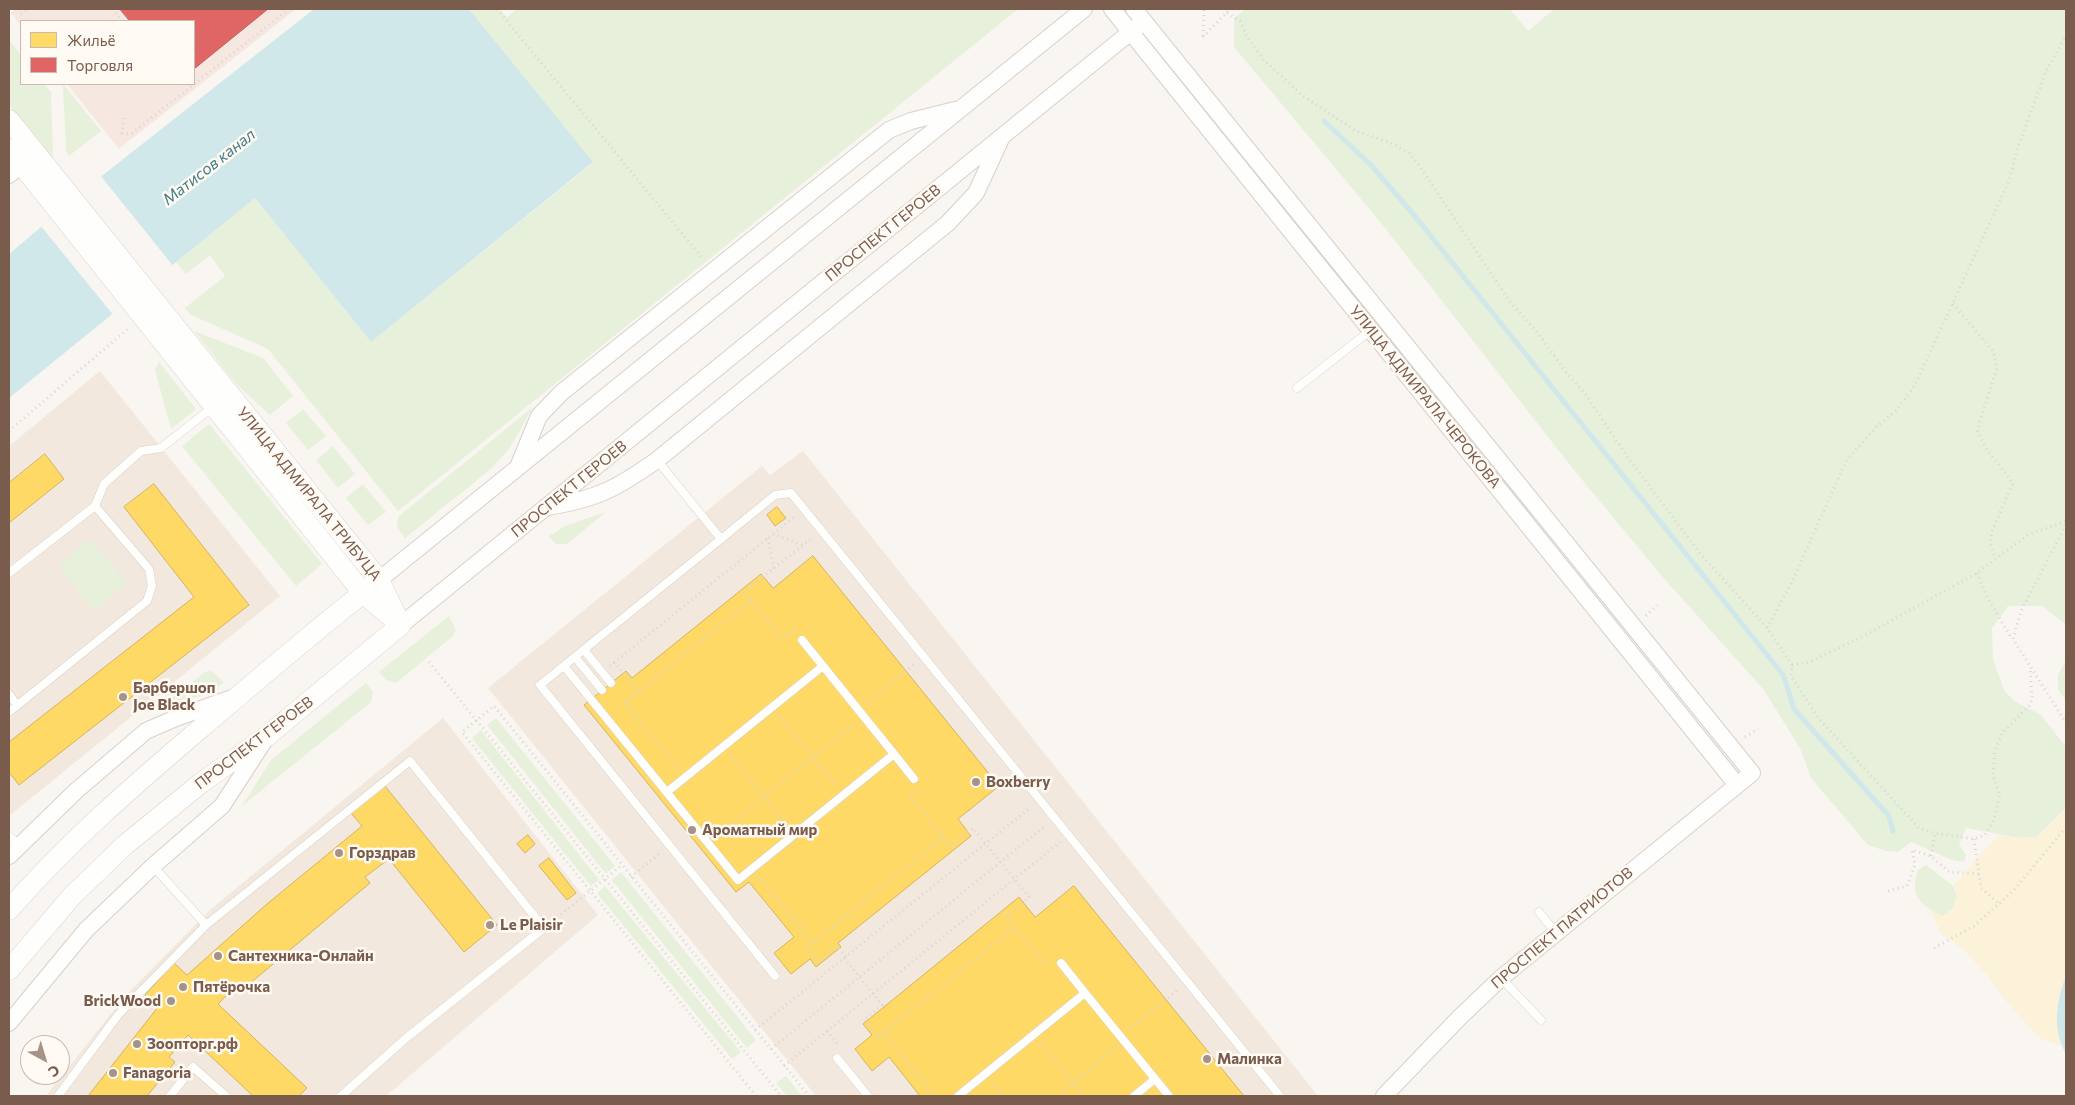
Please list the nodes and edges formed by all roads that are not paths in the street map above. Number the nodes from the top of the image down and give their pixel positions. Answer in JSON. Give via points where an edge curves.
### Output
{"nodes":[{"id":1,"x":1084,"y":9,"type":"edge"},
{"id":2,"x":1112,"y":9,"type":"edge"},
{"id":3,"x":1136,"y":20,"type":"edge"},
{"id":4,"x":959,"y":109,"type":"junction"},
{"id":5,"x":9,"y":120,"type":"edge"},
{"id":6,"x":1003,"y":136,"type":"junction"},
{"id":7,"x":19,"y":160,"type":"edge"},
{"id":8,"x":139,"y":310,"type":"junction"},
{"id":9,"x":1371,"y":330,"type":"junction"},
{"id":10,"x":1297,"y":388,"type":"dead end"},
{"id":11,"x":214,"y":406,"type":"junction"},
{"id":12,"x":657,"y":460,"type":"junction"},
{"id":13,"x":518,"y":468,"type":"junction"},
{"id":14,"x":95,"y":506,"type":"junction"},
{"id":15,"x":547,"y":507,"type":"junction"},
{"id":16,"x":721,"y":539,"type":"junction"},
{"id":17,"x":9,"y":573,"type":"edge"},
{"id":18,"x":379,"y":580,"type":"junction"},
{"id":19,"x":363,"y":593,"type":"junction"},
{"id":20,"x":401,"y":625,"type":"junction"},
{"id":21,"x":802,"y":640,"type":"road end"},
{"id":22,"x":584,"y":650,"type":"junction"},
{"id":23,"x":575,"y":656,"type":"junction"},
{"id":24,"x":564,"y":666,"type":"junction"},
{"id":25,"x":823,"y":666,"type":"junction"},
{"id":26,"x":611,"y":683,"type":"dead end"},
{"id":27,"x":602,"y":690,"type":"dead end"},
{"id":28,"x":9,"y":694,"type":"edge"},
{"id":29,"x":239,"y":695,"type":"junction"},
{"id":30,"x":17,"y":705,"type":"junction"},
{"id":31,"x":9,"y":712,"type":"edge"},
{"id":32,"x":267,"y":736,"type":"junction"},
{"id":33,"x":894,"y":754,"type":"junction"},
{"id":34,"x":1752,"y":773,"type":"joint"},
{"id":35,"x":914,"y":779,"type":"road end"},
{"id":36,"x":1737,"y":785,"type":"junction"},
{"id":37,"x":667,"y":792,"type":"junction"},
{"id":38,"x":12,"y":846,"type":"edge"},
{"id":39,"x":154,"y":866,"type":"junction"},
{"id":40,"x":9,"y":910,"type":"edge"},
{"id":41,"x":1539,"y":912,"type":"dead end"},
{"id":42,"x":206,"y":925,"type":"junction"},
{"id":43,"x":1556,"y":933,"type":"junction"},
{"id":44,"x":1061,"y":963,"type":"road end"},
{"id":45,"x":9,"y":970,"type":"edge"},
{"id":46,"x":775,"y":976,"type":"dead end"},
{"id":47,"x":1501,"y":978,"type":"junction"},
{"id":48,"x":1085,"y":993,"type":"junction"},
{"id":49,"x":1541,"y":1020,"type":"dead end"},
{"id":50,"x":9,"y":1023,"type":"edge"},
{"id":51,"x":837,"y":1058,"type":"dead end"},
{"id":52,"x":1155,"y":1079,"type":"junction"},
{"id":53,"x":58,"y":1096,"type":"edge"},
{"id":54,"x":170,"y":1096,"type":"edge"},
{"id":55,"x":226,"y":1096,"type":"edge"},
{"id":56,"x":341,"y":1096,"type":"edge"},
{"id":57,"x":868,"y":1096,"type":"edge"},
{"id":58,"x":958,"y":1096,"type":"edge"},
{"id":59,"x":1134,"y":1096,"type":"edge"},
{"id":60,"x":1169,"y":1096,"type":"edge"},
{"id":61,"x":1280,"y":1096,"type":"edge"},
{"id":62,"x":1384,"y":1096,"type":"edge"}],
"edges":[{"from":1,"to":4,"type":"street"},
{"from":2,"to":3,"type":"street","name":"УЛИЦА АДМИРАЛА ЧЕРОКОВА"},
{"from":3,"to":6,"type":"street","name":"ПРОСПЕКТ ГЕРОЕВ"},
{"from":3,"to":9,"type":"street","name":"УЛИЦА АДМИРАЛА ЧЕРОКОВА"},
{"from":3,"to":34,"type":"street","name":"УЛИЦА АДМИРАЛА ЧЕРОКОВА"},
{"from":4,"to":13,"type":"street"},
{"from":4,"to":13,"type":"street","via":[[889,130],[561,393],[539,416]]},
{"from":5,"to":7,"type":"street","name":"УЛИЦА АДМИРАЛА ТРИБУЦА"},
{"from":6,"to":12,"type":"street","via":[[976,193],[955,217]]},
{"from":6,"to":15,"type":"street","name":"ПРОСПЕКТ ГЕРОЕВ"},
{"from":7,"to":8,"type":"street","name":"УЛИЦА АДМИРАЛА ТРИБУЦА","via":[[58,196]]},
{"from":8,"to":11,"type":"street","name":"УЛИЦА АДМИРАЛА ТРИБУЦА"},
{"from":8,"to":18,"type":"street","name":"УЛИЦА АДМИРАЛА ТРИБУЦА"},
{"from":9,"to":10,"type":"lane"},
{"from":9,"to":36,"type":"street","name":"УЛИЦА АДМИРАЛА ЧЕРОКОВА"},
{"from":11,"to":14,"type":"lane","via":[[160,448],[141,451],[104,484]]},
{"from":11,"to":19,"type":"street","name":"УЛИЦА АДМИРАЛА ТРИБУЦА"},
{"from":12,"to":15,"type":"street","via":[[617,488],[581,502]]},
{"from":12,"to":16,"type":"lane"},
{"from":13,"to":18,"type":"street"},
{"from":14,"to":17,"type":"lane"},
{"from":14,"to":30,"type":"lane","via":[[149,569],[152,586],[147,601]]},
{"from":15,"to":20,"type":"street","name":"ПРОСПЕКТ ГЕРОЕВ"},
{"from":16,"to":22,"type":"lane"},
{"from":16,"to":61,"type":"lane","via":[[775,495],[791,493]]},
{"from":18,"to":19,"type":"street"},
{"from":18,"to":20,"type":"street","name":"УЛИЦА АДМИРАЛА ТРИБУЦА"},
{"from":19,"to":20,"type":"street","name":"УЛИЦА АДМИРАЛА ТРИБУЦА"},
{"from":19,"to":29,"type":"street"},
{"from":20,"to":32,"type":"street","name":"ПРОСПЕКТ ГЕРОЕВ"},
{"from":21,"to":25,"type":"lane"},
{"from":22,"to":23,"type":"lane"},
{"from":22,"to":26,"type":"lane"},
{"from":23,"to":24,"type":"lane"},
{"from":23,"to":27,"type":"lane"},
{"from":24,"to":37,"type":"lane"},
{"from":24,"to":46,"type":"lane","via":[[540,686]]},
{"from":25,"to":33,"type":"lane"},
{"from":25,"to":37,"type":"lane"},
{"from":28,"to":30,"type":"lane"},
{"from":29,"to":38,"type":"street","via":[[146,732]]},
{"from":29,"to":40,"type":"street","via":[[98,817],[43,870]]},
{"from":30,"to":31,"type":"lane"},
{"from":32,"to":39,"type":"street","via":[[222,806]]},
{"from":32,"to":45,"type":"street","name":"ПРОСПЕКТ ГЕРОЕВ","via":[[201,783],[125,845],[72,896]]},
{"from":33,"to":35,"type":"lane"},
{"from":33,"to":37,"type":"lane","via":[[738,880]]},
{"from":34,"to":36,"type":"street","name":"ПРОСПЕКТ ПАТРИОТОВ"},
{"from":36,"to":43,"type":"street","name":"ПРОСПЕКТ ПАТРИОТОВ"},
{"from":39,"to":42,"type":"lane"},
{"from":39,"to":50,"type":"street","via":[[76,941]]},
{"from":41,"to":43,"type":"lane"},
{"from":42,"to":53,"type":"lane","via":[[118,1015]]},
{"from":42,"to":56,"type":"lane","via":[[410,761],[544,928],[405,1039]]},
{"from":43,"to":47,"type":"street","name":"ПРОСПЕКТ ПАТРИОТОВ"},
{"from":44,"to":48,"type":"lane"},
{"from":47,"to":49,"type":"lane"},
{"from":47,"to":62,"type":"street","name":"ПРОСПЕКТ ПАТРИОТОВ"},
{"from":48,"to":52,"type":"lane"},
{"from":48,"to":58,"type":"lane"},
{"from":51,"to":57,"type":"lane"},
{"from":52,"to":59,"type":"lane"},
{"from":52,"to":60,"type":"lane"},
{"from":54,"to":55,"type":"lane","via":[[193,1067]]}]}
